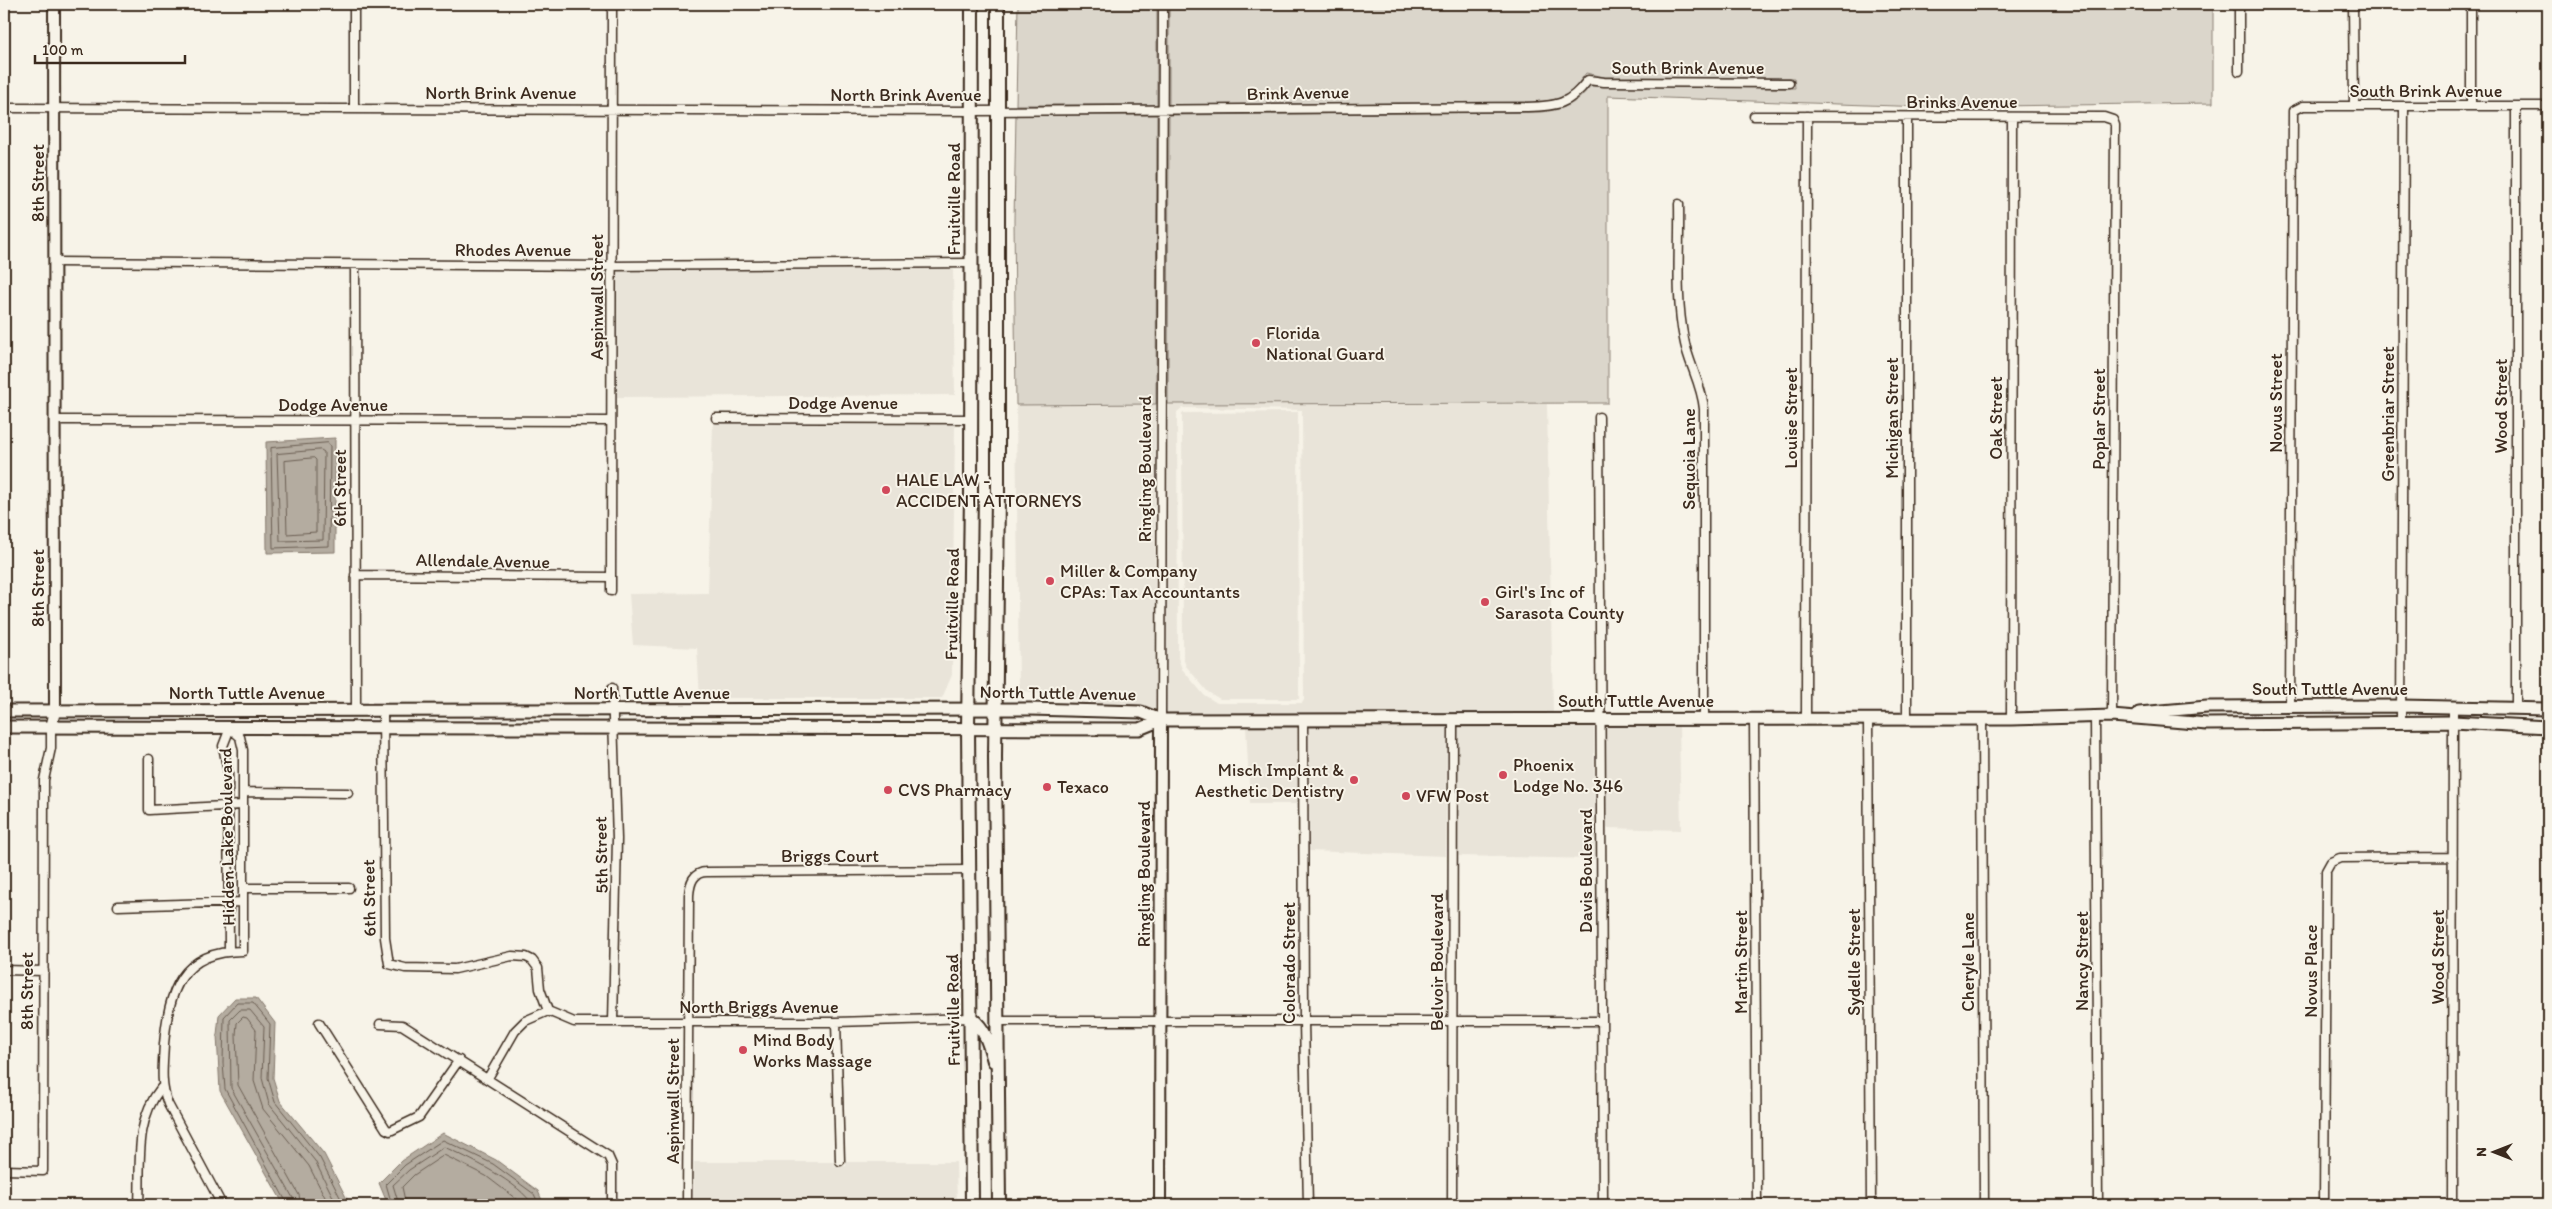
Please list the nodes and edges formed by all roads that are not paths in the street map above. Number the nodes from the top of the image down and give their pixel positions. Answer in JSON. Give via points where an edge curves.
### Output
{"nodes":[{"id":1,"x":54,"y":4,"type":"edge"},
{"id":2,"x":354,"y":4,"type":"edge"},
{"id":3,"x":612,"y":4,"type":"edge"},
{"id":4,"x":972,"y":4,"type":"edge"},
{"id":5,"x":998,"y":4,"type":"edge"},
{"id":6,"x":1163,"y":4,"type":"edge"},
{"id":7,"x":2239,"y":4,"type":"edge"},
{"id":8,"x":2354,"y":4,"type":"edge"},
{"id":9,"x":2471,"y":4,"type":"edge"},
{"id":10,"x":2239,"y":71,"type":"dead end"},
{"id":11,"x":1588,"y":80,"type":"joint"},
{"id":12,"x":1789,"y":83,"type":"dead end"},
{"id":13,"x":2303,"y":106,"type":"joint"},
{"id":14,"x":2354,"y":106,"type":"junction"},
{"id":15,"x":2404,"y":106,"type":"junction"},
{"id":16,"x":2471,"y":106,"type":"junction"},
{"id":17,"x":2516,"y":106,"type":"junction"},
{"id":18,"x":2548,"y":106,"type":"edge"},
{"id":19,"x":354,"y":107,"type":"junction"},
{"id":20,"x":4,"y":108,"type":"edge"},
{"id":21,"x":54,"y":109,"type":"junction"},
{"id":22,"x":612,"y":109,"type":"junction"},
{"id":23,"x":1163,"y":110,"type":"junction"},
{"id":24,"x":972,"y":111,"type":"junction"},
{"id":25,"x":998,"y":111,"type":"junction"},
{"id":26,"x":1754,"y":116,"type":"dead end"},
{"id":27,"x":1806,"y":116,"type":"junction"},
{"id":28,"x":1907,"y":117,"type":"junction"},
{"id":29,"x":2012,"y":117,"type":"junction"},
{"id":30,"x":2114,"y":122,"type":"joint"},
{"id":31,"x":1679,"y":204,"type":"dead end"},
{"id":32,"x":54,"y":262,"type":"junction"},
{"id":33,"x":971,"y":264,"type":"junction"},
{"id":34,"x":355,"y":265,"type":"junction"},
{"id":35,"x":611,"y":266,"type":"junction"},
{"id":36,"x":1599,"y":417,"type":"dead end"},
{"id":37,"x":716,"y":418,"type":"dead end"},
{"id":38,"x":971,"y":419,"type":"junction"},
{"id":39,"x":54,"y":420,"type":"junction"},
{"id":40,"x":354,"y":420,"type":"junction"},
{"id":41,"x":611,"y":421,"type":"junction"},
{"id":42,"x":355,"y":575,"type":"junction"},
{"id":43,"x":611,"y":578,"type":"junction"},
{"id":44,"x":611,"y":591,"type":"dead end"},
{"id":45,"x":612,"y":688,"type":"dead end"},
{"id":46,"x":2401,"y":706,"type":"junction"},
{"id":47,"x":2290,"y":707,"type":"junction"},
{"id":48,"x":2516,"y":707,"type":"junction"},
{"id":49,"x":2454,"y":708,"type":"junction"},
{"id":50,"x":968,"y":709,"type":"junction"},
{"id":51,"x":996,"y":709,"type":"junction"},
{"id":52,"x":2548,"y":709,"type":"edge"},
{"id":53,"x":356,"y":710,"type":"junction"},
{"id":54,"x":383,"y":710,"type":"junction"},
{"id":55,"x":4,"y":711,"type":"edge"},
{"id":56,"x":55,"y":711,"type":"junction"},
{"id":57,"x":611,"y":711,"type":"junction"},
{"id":58,"x":2095,"y":716,"type":"junction"},
{"id":59,"x":2112,"y":716,"type":"junction"},
{"id":60,"x":1704,"y":718,"type":"junction"},
{"id":61,"x":1453,"y":719,"type":"junction"},
{"id":62,"x":1599,"y":719,"type":"junction"},
{"id":63,"x":1754,"y":719,"type":"junction"},
{"id":64,"x":1806,"y":719,"type":"junction"},
{"id":65,"x":1868,"y":719,"type":"junction"},
{"id":66,"x":1907,"y":719,"type":"junction"},
{"id":67,"x":1982,"y":719,"type":"junction"},
{"id":68,"x":2011,"y":719,"type":"junction"},
{"id":69,"x":1160,"y":720,"type":"junction"},
{"id":70,"x":1303,"y":720,"type":"junction"},
{"id":71,"x":2401,"y":722,"type":"junction"},
{"id":72,"x":2453,"y":722,"type":"junction"},
{"id":73,"x":2548,"y":727,"type":"edge"},
{"id":74,"x":4,"y":728,"type":"edge"},
{"id":75,"x":51,"y":728,"type":"junction"},
{"id":76,"x":230,"y":728,"type":"junction"},
{"id":77,"x":383,"y":728,"type":"junction"},
{"id":78,"x":968,"y":728,"type":"junction"},
{"id":79,"x":612,"y":729,"type":"junction"},
{"id":80,"x":996,"y":729,"type":"junction"},
{"id":81,"x":149,"y":760,"type":"dead end"},
{"id":82,"x":243,"y":792,"type":"junction"},
{"id":83,"x":348,"y":793,"type":"dead end"},
{"id":84,"x":242,"y":805,"type":"junction"},
{"id":85,"x":229,"y":806,"type":"junction"},
{"id":86,"x":2453,"y":857,"type":"junction"},
{"id":87,"x":969,"y":870,"type":"junction"},
{"id":88,"x":694,"y":878,"type":"joint"},
{"id":89,"x":242,"y":888,"type":"junction"},
{"id":90,"x":350,"y":888,"type":"dead end"},
{"id":91,"x":243,"y":902,"type":"junction"},
{"id":92,"x":230,"y":903,"type":"junction"},
{"id":93,"x":118,"y":906,"type":"dead end"},
{"id":94,"x":229,"y":951,"type":"junction"},
{"id":95,"x":4,"y":970,"type":"edge"},
{"id":96,"x":44,"y":971,"type":"junction"},
{"id":97,"x":548,"y":1011,"type":"junction"},
{"id":98,"x":971,"y":1018,"type":"junction"},
{"id":99,"x":1602,"y":1021,"type":"junction"},
{"id":100,"x":613,"y":1022,"type":"junction"},
{"id":101,"x":688,"y":1022,"type":"junction"},
{"id":102,"x":836,"y":1022,"type":"junction"},
{"id":103,"x":998,"y":1022,"type":"junction"},
{"id":104,"x":1160,"y":1022,"type":"junction"},
{"id":105,"x":1304,"y":1022,"type":"junction"},
{"id":106,"x":1451,"y":1022,"type":"junction"},
{"id":107,"x":319,"y":1023,"type":"dead end"},
{"id":108,"x":380,"y":1024,"type":"dead end"},
{"id":109,"x":459,"y":1060,"type":"junction"},
{"id":110,"x":488,"y":1078,"type":"junction"},
{"id":111,"x":999,"y":1078,"type":"junction"},
{"id":112,"x":161,"y":1088,"type":"junction"},
{"id":113,"x":840,"y":1161,"type":"dead end"},
{"id":114,"x":4,"y":1170,"type":"edge"},
{"id":115,"x":2324,"y":1204,"type":"dead end"},
{"id":116,"x":139,"y":1205,"type":"edge"},
{"id":117,"x":222,"y":1205,"type":"edge"},
{"id":118,"x":612,"y":1205,"type":"edge"},
{"id":119,"x":688,"y":1205,"type":"edge"},
{"id":120,"x":972,"y":1205,"type":"edge"},
{"id":121,"x":999,"y":1205,"type":"edge"},
{"id":122,"x":1160,"y":1205,"type":"edge"},
{"id":123,"x":1308,"y":1205,"type":"edge"},
{"id":124,"x":1452,"y":1205,"type":"edge"},
{"id":125,"x":1603,"y":1205,"type":"edge"},
{"id":126,"x":1757,"y":1205,"type":"edge"},
{"id":127,"x":1871,"y":1205,"type":"edge"},
{"id":128,"x":1984,"y":1205,"type":"edge"},
{"id":129,"x":2098,"y":1205,"type":"edge"},
{"id":130,"x":2452,"y":1205,"type":"edge"}],
"edges":[{"from":1,"to":21,"type":"street","name":"8th Street"},
{"from":2,"to":19,"type":"street"},
{"from":3,"to":22,"type":"street","name":"Aspinwall Street"},
{"from":4,"to":24,"type":"main road","name":"Fruitville Road"},
{"from":5,"to":25,"type":"main road"},
{"from":6,"to":23,"type":"street","name":"Ringling Boulevard"},
{"from":7,"to":10,"type":"street"},
{"from":8,"to":14,"type":"street"},
{"from":9,"to":16,"type":"street"},
{"from":11,"to":12,"type":"street","name":"South Brink Avenue"},
{"from":11,"to":23,"type":"street","name":"Brink Avenue","via":[[1567,101],[1540,107]]},
{"from":13,"to":14,"type":"street","name":"South Brink Avenue"},
{"from":13,"to":47,"type":"street","name":"Novus Street","via":[[2293,111],[2292,117]]},
{"from":14,"to":15,"type":"street","name":"South Brink Avenue"},
{"from":15,"to":16,"type":"street","name":"South Brink Avenue"},
{"from":15,"to":46,"type":"street","name":"Greenbriar Street"},
{"from":16,"to":17,"type":"street","name":"South Brink Avenue"},
{"from":17,"to":18,"type":"street","name":"South Brink Avenue"},
{"from":17,"to":48,"type":"street","name":"Wood Street"},
{"from":19,"to":21,"type":"street","name":"North Brink Avenue"},
{"from":19,"to":22,"type":"street","name":"North Brink Avenue"},
{"from":20,"to":21,"type":"street","name":"North Brink Avenue"},
{"from":21,"to":32,"type":"street","name":"8th Street"},
{"from":22,"to":24,"type":"street","name":"North Brink Avenue"},
{"from":22,"to":35,"type":"street","name":"Aspinwall Street"},
{"from":23,"to":25,"type":"street","name":"Brink Avenue"},
{"from":23,"to":69,"type":"street","name":"Ringling Boulevard"},
{"from":24,"to":25,"type":"street","name":"North Brink Avenue"},
{"from":24,"to":33,"type":"main road","name":"Fruitville Road"},
{"from":25,"to":51,"type":"main road"},
{"from":26,"to":27,"type":"street"},
{"from":27,"to":28,"type":"street","name":"Brinks Avenue"},
{"from":27,"to":64,"type":"street","name":"Louise Street"},
{"from":28,"to":29,"type":"street","name":"Brinks Avenue"},
{"from":28,"to":66,"type":"street","name":"Michigan Street"},
{"from":29,"to":30,"type":"street","name":"Brinks Avenue","via":[[2104,117]]},
{"from":29,"to":68,"type":"street","name":"Oak Street"},
{"from":30,"to":59,"type":"street","name":"Poplar Street"},
{"from":31,"to":60,"type":"street","name":"Sequoia Lane","via":[[1682,326],[1704,409]]},
{"from":32,"to":34,"type":"street","name":"Rhodes Avenue"},
{"from":32,"to":39,"type":"street","name":"8th Street"},
{"from":33,"to":35,"type":"street","name":"Rhodes Avenue"},
{"from":33,"to":38,"type":"main road","name":"Fruitville Road"},
{"from":34,"to":35,"type":"street","name":"Rhodes Avenue"},
{"from":34,"to":40,"type":"street","name":"6th Street"},
{"from":35,"to":41,"type":"street","name":"Aspinwall Street"},
{"from":36,"to":62,"type":"street","name":"Davis Boulevard"},
{"from":37,"to":38,"type":"street","name":"Dodge Avenue"},
{"from":38,"to":50,"type":"main road","name":"Fruitville Road"},
{"from":39,"to":40,"type":"street","name":"Dodge Avenue"},
{"from":39,"to":56,"type":"street","name":"8th Street"},
{"from":40,"to":41,"type":"street","name":"Dodge Avenue"},
{"from":40,"to":42,"type":"street","name":"6th Street"},
{"from":41,"to":43,"type":"street","name":"Aspinwall Street"},
{"from":42,"to":43,"type":"street","name":"Allendale Avenue"},
{"from":42,"to":53,"type":"street","name":"6th Street"},
{"from":43,"to":44,"type":"street","name":"Aspinwall Street"},
{"from":45,"to":57,"type":"street","name":"5th Street"},
{"from":46,"to":47,"type":"main road","name":"South Tuttle Avenue"},
{"from":46,"to":49,"type":"main road","name":"South Tuttle Avenue"},
{"from":46,"to":71,"type":"street","name":"Greenbriar Street"},
{"from":47,"to":59,"type":"main road","name":"South Tuttle Avenue","via":[[2207,707]]},
{"from":48,"to":49,"type":"main road","name":"South Tuttle Avenue"},
{"from":48,"to":52,"type":"main road","name":"South Tuttle Avenue"},
{"from":49,"to":72,"type":"street","name":"Wood Street"},
{"from":50,"to":51,"type":"main road","name":"North Tuttle Avenue"},
{"from":50,"to":57,"type":"main road","name":"North Tuttle Avenue"},
{"from":50,"to":78,"type":"main road","name":"Fruitville Road"},
{"from":51,"to":69,"type":"main road","name":"North Tuttle Avenue","via":[[1140,712]]},
{"from":51,"to":80,"type":"main road"},
{"from":53,"to":54,"type":"main road","name":"North Tuttle Avenue"},
{"from":53,"to":56,"type":"main road","name":"North Tuttle Avenue"},
{"from":54,"to":57,"type":"main road","name":"North Tuttle Avenue"},
{"from":54,"to":77,"type":"street","name":"6th Street"},
{"from":55,"to":56,"type":"main road","name":"North Tuttle Avenue"},
{"from":56,"to":75,"type":"street","name":"8th Street"},
{"from":57,"to":79,"type":"street","name":"5th Street"},
{"from":58,"to":59,"type":"main road","name":"South Tuttle Avenue"},
{"from":58,"to":68,"type":"main road","name":"South Tuttle Avenue"},
{"from":58,"to":129,"type":"street","name":"Nancy Street"},
{"from":59,"to":71,"type":"main road","name":"South Tuttle Avenue","via":[[2207,724]]},
{"from":60,"to":62,"type":"main road","name":"South Tuttle Avenue"},
{"from":60,"to":63,"type":"main road","name":"South Tuttle Avenue"},
{"from":61,"to":62,"type":"main road","name":"South Tuttle Avenue"},
{"from":61,"to":70,"type":"main road","name":"South Tuttle Avenue"},
{"from":61,"to":106,"type":"street","name":"Belvoir Boulevard"},
{"from":62,"to":99,"type":"street","name":"Davis Boulevard"},
{"from":63,"to":64,"type":"main road","name":"South Tuttle Avenue"},
{"from":63,"to":126,"type":"street","name":"Martin Street"},
{"from":64,"to":65,"type":"main road","name":"South Tuttle Avenue"},
{"from":65,"to":66,"type":"main road","name":"South Tuttle Avenue"},
{"from":65,"to":127,"type":"street","name":"Sydelle Street"},
{"from":66,"to":67,"type":"main road","name":"South Tuttle Avenue"},
{"from":67,"to":68,"type":"main road","name":"South Tuttle Avenue"},
{"from":67,"to":128,"type":"street","name":"Cheryle Lane"},
{"from":69,"to":70,"type":"main road","name":"South Tuttle Avenue"},
{"from":69,"to":80,"type":"main road","name":"North Tuttle Avenue","via":[[1138,729]]},
{"from":69,"to":104,"type":"street","name":"Ringling Boulevard"},
{"from":70,"to":105,"type":"street","name":"Colorado Street"},
{"from":71,"to":72,"type":"main road","name":"South Tuttle Avenue"},
{"from":72,"to":73,"type":"main road","name":"South Tuttle Avenue"},
{"from":72,"to":86,"type":"street","name":"Wood Street"},
{"from":74,"to":75,"type":"main road","name":"North Tuttle Avenue"},
{"from":75,"to":76,"type":"main road","name":"North Tuttle Avenue"},
{"from":75,"to":96,"type":"street","name":"8th Street","via":[[51,748],[44,780]]},
{"from":76,"to":77,"type":"main road","name":"North Tuttle Avenue"},
{"from":76,"to":82,"type":"street","name":"Hidden Lake Boulevard","via":[[243,743]]},
{"from":76,"to":85,"type":"street","via":[[222,746],[228,772]]},
{"from":77,"to":79,"type":"main road","name":"North Tuttle Avenue"},
{"from":77,"to":97,"type":"street","name":"6th Street","via":[[385,938],[389,964],[405,968],[455,969],[512,956],[526,957],[538,968],[540,989]]},
{"from":78,"to":79,"type":"main road","name":"North Tuttle Avenue"},
{"from":78,"to":80,"type":"main road","name":"North Tuttle Avenue"},
{"from":78,"to":87,"type":"main road","name":"Fruitville Road"},
{"from":79,"to":100,"type":"street","name":"5th Street","via":[[617,839]]},
{"from":80,"to":103,"type":"main road"},
{"from":81,"to":85,"type":"street","via":[[149,810]]},
{"from":82,"to":83,"type":"street"},
{"from":82,"to":84,"type":"street","name":"Hidden Lake Boulevard"},
{"from":84,"to":85,"type":"street"},
{"from":84,"to":89,"type":"street","name":"Hidden Lake Boulevard"},
{"from":85,"to":92,"type":"street"},
{"from":86,"to":115,"type":"street","name":"Novus Place","via":[[2340,858],[2331,862],[2326,871]]},
{"from":86,"to":130,"type":"street","name":"Wood Street"},
{"from":87,"to":88,"type":"street","name":"Briggs Court","via":[[699,872]]},
{"from":87,"to":98,"type":"main road","name":"Fruitville Road"},
{"from":88,"to":101,"type":"street","name":"Aspinwall Street","via":[[689,895]]},
{"from":89,"to":90,"type":"street"},
{"from":89,"to":91,"type":"street","name":"Hidden Lake Boulevard"},
{"from":91,"to":92,"type":"street"},
{"from":91,"to":94,"type":"street","name":"Hidden Lake Boulevard","via":[[243,951]]},
{"from":92,"to":93,"type":"street"},
{"from":92,"to":94,"type":"street"},
{"from":94,"to":112,"type":"street","via":[[197,963],[175,988],[167,1011]]},
{"from":95,"to":96,"type":"street"},
{"from":96,"to":114,"type":"street","name":"8th Street","via":[[43,1171]]},
{"from":97,"to":100,"type":"street","name":"North Briggs Avenue","via":[[574,1022]]},
{"from":97,"to":110,"type":"street","via":[[525,1021],[515,1031]]},
{"from":98,"to":102,"type":"street","name":"North Briggs Avenue"},
{"from":98,"to":111,"type":"main road","via":[[980,1025],[988,1040]]},
{"from":98,"to":120,"type":"main road","name":"Fruitville Road"},
{"from":99,"to":106,"type":"street"},
{"from":99,"to":125,"type":"street","name":"Davis Boulevard"},
{"from":100,"to":101,"type":"street","name":"North Briggs Avenue"},
{"from":101,"to":102,"type":"street","name":"North Briggs Avenue"},
{"from":101,"to":119,"type":"street","name":"Aspinwall Street"},
{"from":102,"to":113,"type":"street"},
{"from":103,"to":104,"type":"street"},
{"from":103,"to":111,"type":"main road"},
{"from":104,"to":105,"type":"street"},
{"from":104,"to":122,"type":"street","name":"Ringling Boulevard"},
{"from":105,"to":106,"type":"street"},
{"from":105,"to":123,"type":"street","name":"Colorado Street"},
{"from":106,"to":124,"type":"street","name":"Belvoir Boulevard"},
{"from":107,"to":109,"type":"street","via":[[390,1131],[419,1117]]},
{"from":108,"to":109,"type":"street","via":[[402,1025]]},
{"from":109,"to":110,"type":"street"},
{"from":110,"to":118,"type":"street","via":[[608,1156],[612,1166]]},
{"from":111,"to":121,"type":"main road"},
{"from":112,"to":116,"type":"street","via":[[150,1102],[142,1123]]},
{"from":112,"to":117,"type":"street"}]}
